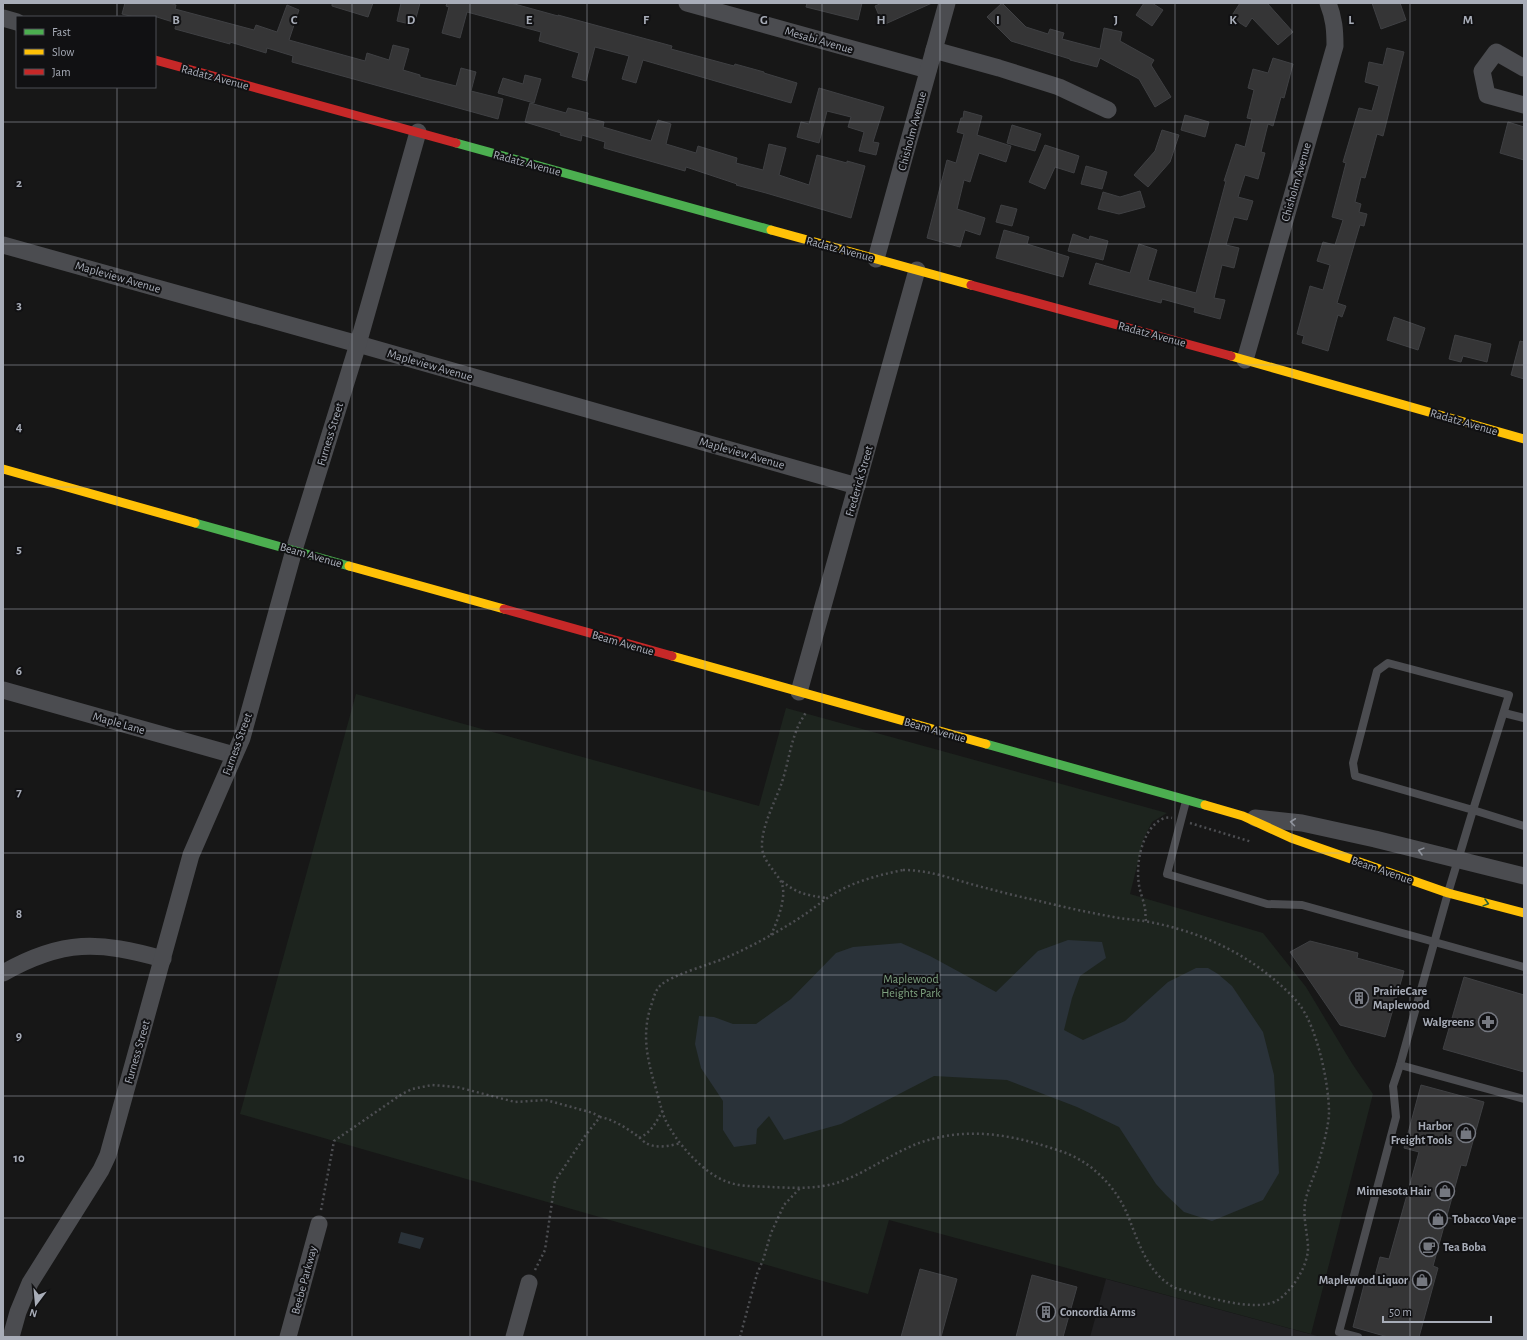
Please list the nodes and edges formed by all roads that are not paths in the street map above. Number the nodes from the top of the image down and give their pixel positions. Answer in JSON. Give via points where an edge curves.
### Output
{"nodes":[{"id":1,"x":687,"y":3,"type":"edge"},
{"id":2,"x":947,"y":3,"type":"edge"},
{"id":3,"x":1328,"y":3,"type":"edge"},
{"id":4,"x":729,"y":9,"type":"edge"},
{"id":5,"x":3,"y":18,"type":"edge"},
{"id":6,"x":16,"y":22,"type":"edge"},
{"id":7,"x":934,"y":50,"type":"junction"},
{"id":8,"x":156,"y":60,"type":"edge"},
{"id":9,"x":1524,"y":68,"type":"edge"},
{"id":10,"x":928,"y":70,"type":"junction"},
{"id":11,"x":1524,"y":105,"type":"edge"},
{"id":12,"x":1108,"y":110,"type":"dead end"},
{"id":13,"x":418,"y":132,"type":"junction"},
{"id":14,"x":3,"y":245,"type":"edge"},
{"id":15,"x":876,"y":258,"type":"junction"},
{"id":16,"x":917,"y":270,"type":"junction"},
{"id":17,"x":358,"y":344,"type":"junction"},
{"id":18,"x":1245,"y":360,"type":"junction"},
{"id":19,"x":1524,"y":439,"type":"edge"},
{"id":20,"x":3,"y":469,"type":"edge"},
{"id":21,"x":857,"y":486,"type":"junction"},
{"id":22,"x":294,"y":550,"type":"junction"},
{"id":23,"x":3,"y":690,"type":"edge"},
{"id":24,"x":807,"y":694,"type":"junction"},
{"id":25,"x":1504,"y":712,"type":"junction"},
{"id":26,"x":1524,"y":718,"type":"edge"},
{"id":27,"x":234,"y":756,"type":"junction"},
{"id":28,"x":1186,"y":800,"type":"junction"},
{"id":29,"x":1473,"y":810,"type":"junction"},
{"id":30,"x":1243,"y":816,"type":"junction"},
{"id":31,"x":1524,"y":826,"type":"edge"},
{"id":32,"x":1458,"y":861,"type":"junction"},
{"id":33,"x":1524,"y":876,"type":"edge"},
{"id":34,"x":1448,"y":893,"type":"junction"},
{"id":35,"x":1524,"y":913,"type":"edge"},
{"id":36,"x":1434,"y":942,"type":"junction"},
{"id":37,"x":163,"y":959,"type":"junction"},
{"id":38,"x":1524,"y":967,"type":"edge"},
{"id":39,"x":3,"y":973,"type":"edge"},
{"id":40,"x":1400,"y":1065,"type":"junction"},
{"id":41,"x":1524,"y":1099,"type":"edge"},
{"id":42,"x":319,"y":1224,"type":"road end"},
{"id":43,"x":529,"y":1283,"type":"road end"},
{"id":44,"x":11,"y":1337,"type":"edge"},
{"id":45,"x":288,"y":1337,"type":"edge"},
{"id":46,"x":514,"y":1337,"type":"edge"},
{"id":47,"x":1358,"y":1337,"type":"edge"}],
"edges":[{"from":1,"to":4,"type":"street","name":"Mesabi Avenue"},
{"from":2,"to":7,"type":"street","name":"Chisholm Avenue"},
{"from":3,"to":18,"type":"street","name":"Chisholm Avenue","via":[[1333,14],[1335,46]]},
{"from":4,"to":10,"type":"street","name":"Mesabi Avenue"},
{"from":5,"to":6,"type":"street"},
{"from":7,"to":10,"type":"street","name":"Chisholm Avenue"},
{"from":7,"to":12,"type":"street","via":[[1059,87]]},
{"from":8,"to":13,"type":"street","name":"Radatz Avenue"},
{"from":9,"to":11,"type":"street","via":[[1496,52],[1482,71],[1488,95]]},
{"from":10,"to":15,"type":"street","name":"Chisholm Avenue"},
{"from":13,"to":15,"type":"street","name":"Radatz Avenue"},
{"from":13,"to":17,"type":"street","name":"Furness Street"},
{"from":14,"to":17,"type":"street","name":"Mapleview Avenue"},
{"from":15,"to":16,"type":"street","name":"Radatz Avenue"},
{"from":16,"to":18,"type":"street","name":"Radatz Avenue"},
{"from":16,"to":21,"type":"street","name":"Frederick Street"},
{"from":17,"to":21,"type":"street","name":"Mapleview Avenue"},
{"from":17,"to":22,"type":"street","name":"Furness Street"},
{"from":18,"to":19,"type":"street","name":"Radatz Avenue"},
{"from":20,"to":22,"type":"street","name":"Beam Avenue"},
{"from":21,"to":24,"type":"street","name":"Frederick Street"},
{"from":22,"to":24,"type":"street","name":"Beam Avenue"},
{"from":22,"to":27,"type":"street","name":"Furness Street","via":[[242,738]]},
{"from":23,"to":27,"type":"street","name":"Maple Lane"},
{"from":24,"to":28,"type":"street","name":"Beam Avenue"},
{"from":25,"to":26,"type":"lane"},
{"from":25,"to":29,"type":"lane"},
{"from":25,"to":29,"type":"lane","via":[[1509,696],[1388,663],[1377,670],[1353,763],[1355,776]]},
{"from":27,"to":37,"type":"street","name":"Furness Street","via":[[191,855]]},
{"from":28,"to":30,"type":"street","name":"Beam Avenue"},
{"from":28,"to":36,"type":"lane","via":[[1167,874],[1267,904],[1302,905]]},
{"from":29,"to":31,"type":"lane"},
{"from":29,"to":32,"type":"lane"},
{"from":32,"to":30,"type":"street","name":"Beam Avenue","one_way":true,"via":[[1302,823]]},
{"from":30,"to":34,"type":"street","name":"Beam Avenue","via":[[1291,838]]},
{"from":32,"to":33,"type":"street","name":"Beam Avenue"},
{"from":32,"to":34,"type":"lane"},
{"from":34,"to":35,"type":"street","name":"Beam Avenue","one_way":true},
{"from":34,"to":36,"type":"lane"},
{"from":36,"to":38,"type":"lane"},
{"from":36,"to":40,"type":"lane"},
{"from":37,"to":39,"type":"street","via":[[132,950],[80,946],[39,955]]},
{"from":37,"to":44,"type":"street","name":"Furness Street","via":[[108,1155],[30,1282]]},
{"from":40,"to":41,"type":"lane"},
{"from":40,"to":47,"type":"lane","via":[[1393,1086],[1396,1117],[1339,1332]]},
{"from":42,"to":45,"type":"street","name":"Beebe Parkway"},
{"from":43,"to":46,"type":"street"}]}
